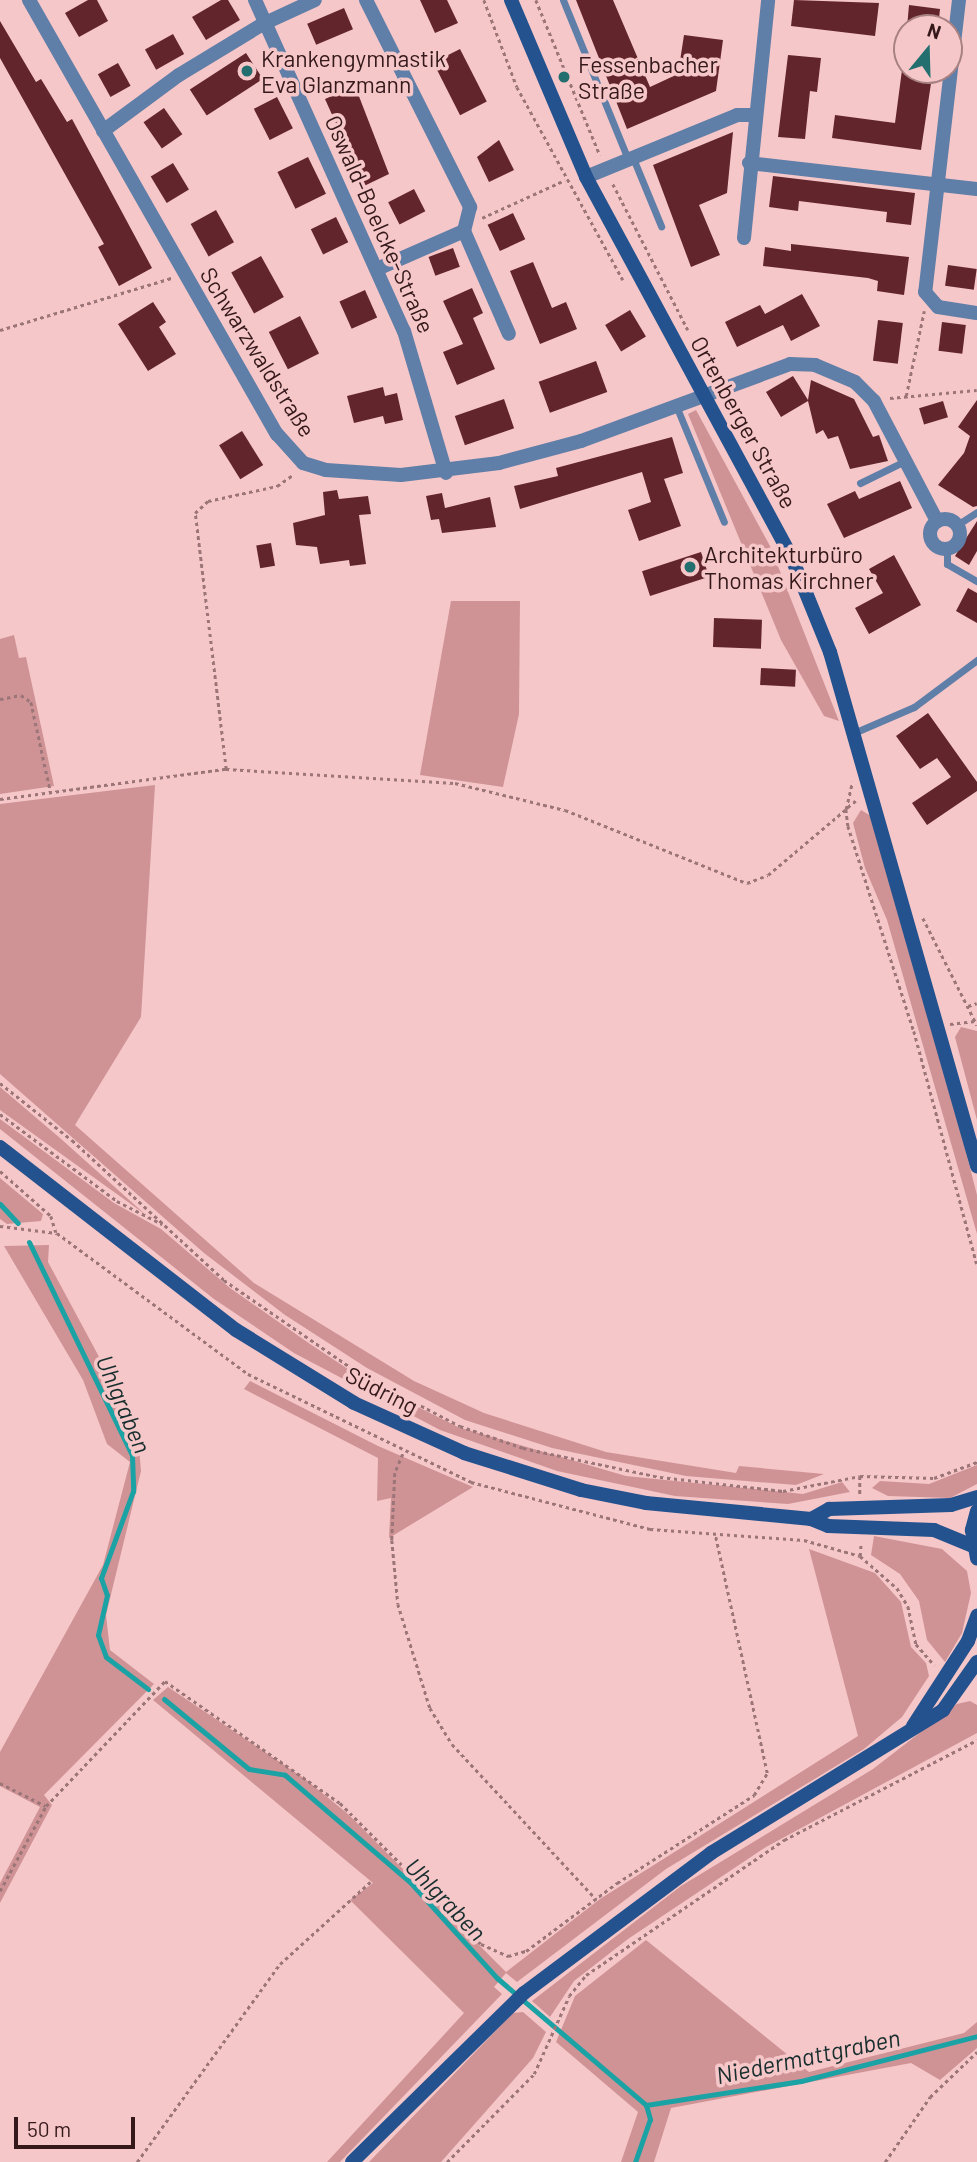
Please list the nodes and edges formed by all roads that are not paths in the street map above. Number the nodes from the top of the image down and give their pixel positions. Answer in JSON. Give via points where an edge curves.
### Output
{"nodes":[{"id":1,"x":29,"y":0,"type":"edge"},
{"id":2,"x":255,"y":0,"type":"edge"},
{"id":3,"x":315,"y":0,"type":"edge"},
{"id":4,"x":366,"y":0,"type":"edge"},
{"id":5,"x":511,"y":0,"type":"edge"},
{"id":6,"x":563,"y":0,"type":"edge"},
{"id":7,"x":768,"y":0,"type":"edge"},
{"id":8,"x":959,"y":0,"type":"edge"},
{"id":9,"x":263,"y":24,"type":"junction"},
{"id":10,"x":755,"y":115,"type":"junction"},
{"id":11,"x":103,"y":131,"type":"junction"},
{"id":12,"x":630,"y":158,"type":"junction"},
{"id":13,"x":749,"y":163,"type":"junction"},
{"id":14,"x":586,"y":177,"type":"junction"},
{"id":15,"x":935,"y":184,"type":"junction"},
{"id":16,"x":977,"y":189,"type":"edge"},
{"id":17,"x":661,"y":226,"type":"dead end"},
{"id":18,"x":466,"y":227,"type":"junction"},
{"id":19,"x":744,"y":238,"type":"dead end"},
{"id":20,"x":377,"y":269,"type":"junction"},
{"id":21,"x":977,"y":313,"type":"edge"},
{"id":22,"x":509,"y":334,"type":"dead end"},
{"id":23,"x":705,"y":395,"type":"junction"},
{"id":24,"x":677,"y":408,"type":"junction"},
{"id":25,"x":903,"y":462,"type":"junction"},
{"id":26,"x":446,"y":473,"type":"junction"},
{"id":27,"x":860,"y":483,"type":"dead end"},
{"id":28,"x":977,"y":512,"type":"edge"},
{"id":29,"x":937,"y":521,"type":"junction"},
{"id":30,"x":724,"y":522,"type":"dead end"},
{"id":31,"x":957,"y":525,"type":"junction"},
{"id":32,"x":947,"y":549,"type":"junction"},
{"id":33,"x":977,"y":581,"type":"edge"},
{"id":34,"x":977,"y":660,"type":"edge"},
{"id":35,"x":856,"y":732,"type":"junction"},
{"id":36,"x":0,"y":1147,"type":"edge"},
{"id":37,"x":977,"y":1166,"type":"edge"},
{"id":38,"x":977,"y":1497,"type":"edge"},
{"id":39,"x":977,"y":1511,"type":"edge"},
{"id":40,"x":811,"y":1519,"type":"junction"},
{"id":41,"x":975,"y":1552,"type":"edge"},
{"id":42,"x":977,"y":1616,"type":"edge"},
{"id":43,"x":977,"y":1662,"type":"edge"},
{"id":44,"x":912,"y":1726,"type":"junction"},
{"id":45,"x":352,"y":2162,"type":"edge"}],
"edges":[{"from":1,"to":11,"type":"street","name":"Schwarzwaldstraße"},
{"from":2,"to":9,"type":"street","name":"Oswald-Boelcke-Straße"},
{"from":3,"to":9,"type":"street"},
{"from":4,"to":18,"type":"street","via":[[470,207]]},
{"from":5,"to":14,"type":"main road","name":"Ortenberger Straße"},
{"from":6,"to":12,"type":"lane"},
{"from":7,"to":10,"type":"street"},
{"from":8,"to":15,"type":"street"},
{"from":9,"to":11,"type":"street"},
{"from":9,"to":20,"type":"street","name":"Oswald-Boelcke-Straße"},
{"from":10,"to":12,"type":"street","via":[[737,115]]},
{"from":10,"to":13,"type":"street"},
{"from":11,"to":26,"type":"street","name":"Schwarzwaldstraße","via":[[276,434],[303,463],[350,473]]},
{"from":12,"to":14,"type":"street"},
{"from":12,"to":17,"type":"lane"},
{"from":13,"to":15,"type":"street"},
{"from":13,"to":19,"type":"street"},
{"from":14,"to":23,"type":"main road","name":"Ortenberger Straße"},
{"from":15,"to":16,"type":"street"},
{"from":15,"to":21,"type":"street","via":[[925,278],[929,302]]},
{"from":18,"to":20,"type":"street"},
{"from":18,"to":22,"type":"street"},
{"from":20,"to":26,"type":"street","name":"Oswald-Boelcke-Straße","via":[[424,384]]},
{"from":23,"to":24,"type":"street","name":"Schwarzwaldstraße"},
{"from":23,"to":25,"type":"street","name":"Schwarzwaldstraße","via":[[803,365],[855,382],[874,401]]},
{"from":23,"to":35,"type":"main road","name":"Ortenberger Straße","via":[[791,556]]},
{"from":24,"to":26,"type":"street","name":"Schwarzwaldstraße","via":[[581,441]]},
{"from":24,"to":30,"type":"lane"},
{"from":25,"to":27,"type":"lane"},
{"from":25,"to":29,"type":"street"},
{"from":28,"to":31,"type":"lane"},
{"from":29,"to":31,"type":"street"},
{"from":29,"to":32,"type":"street","via":[[930,535]]},
{"from":31,"to":32,"type":"street","via":[[959,540]]},
{"from":32,"to":33,"type":"lane","via":[[947,564]]},
{"from":34,"to":35,"type":"lane","via":[[914,707]]},
{"from":35,"to":37,"type":"main road","name":"Ortenberger Straße"},
{"from":36,"to":40,"type":"main road","name":"Südring","via":[[236,1330],[298,1370],[412,1431],[464,1454],[581,1490],[700,1511]]},
{"from":38,"to":40,"type":"main road","name":"Südring","via":[[951,1505],[829,1509]]},
{"from":39,"to":41,"type":"main road"},
{"from":40,"to":41,"type":"main road","name":"Südring","via":[[828,1526],[934,1530]]},
{"from":42,"to":44,"type":"main road"},
{"from":43,"to":44,"type":"main road","via":[[943,1710]]},
{"from":44,"to":45,"type":"main road","via":[[711,1853],[524,1993]]}]}
